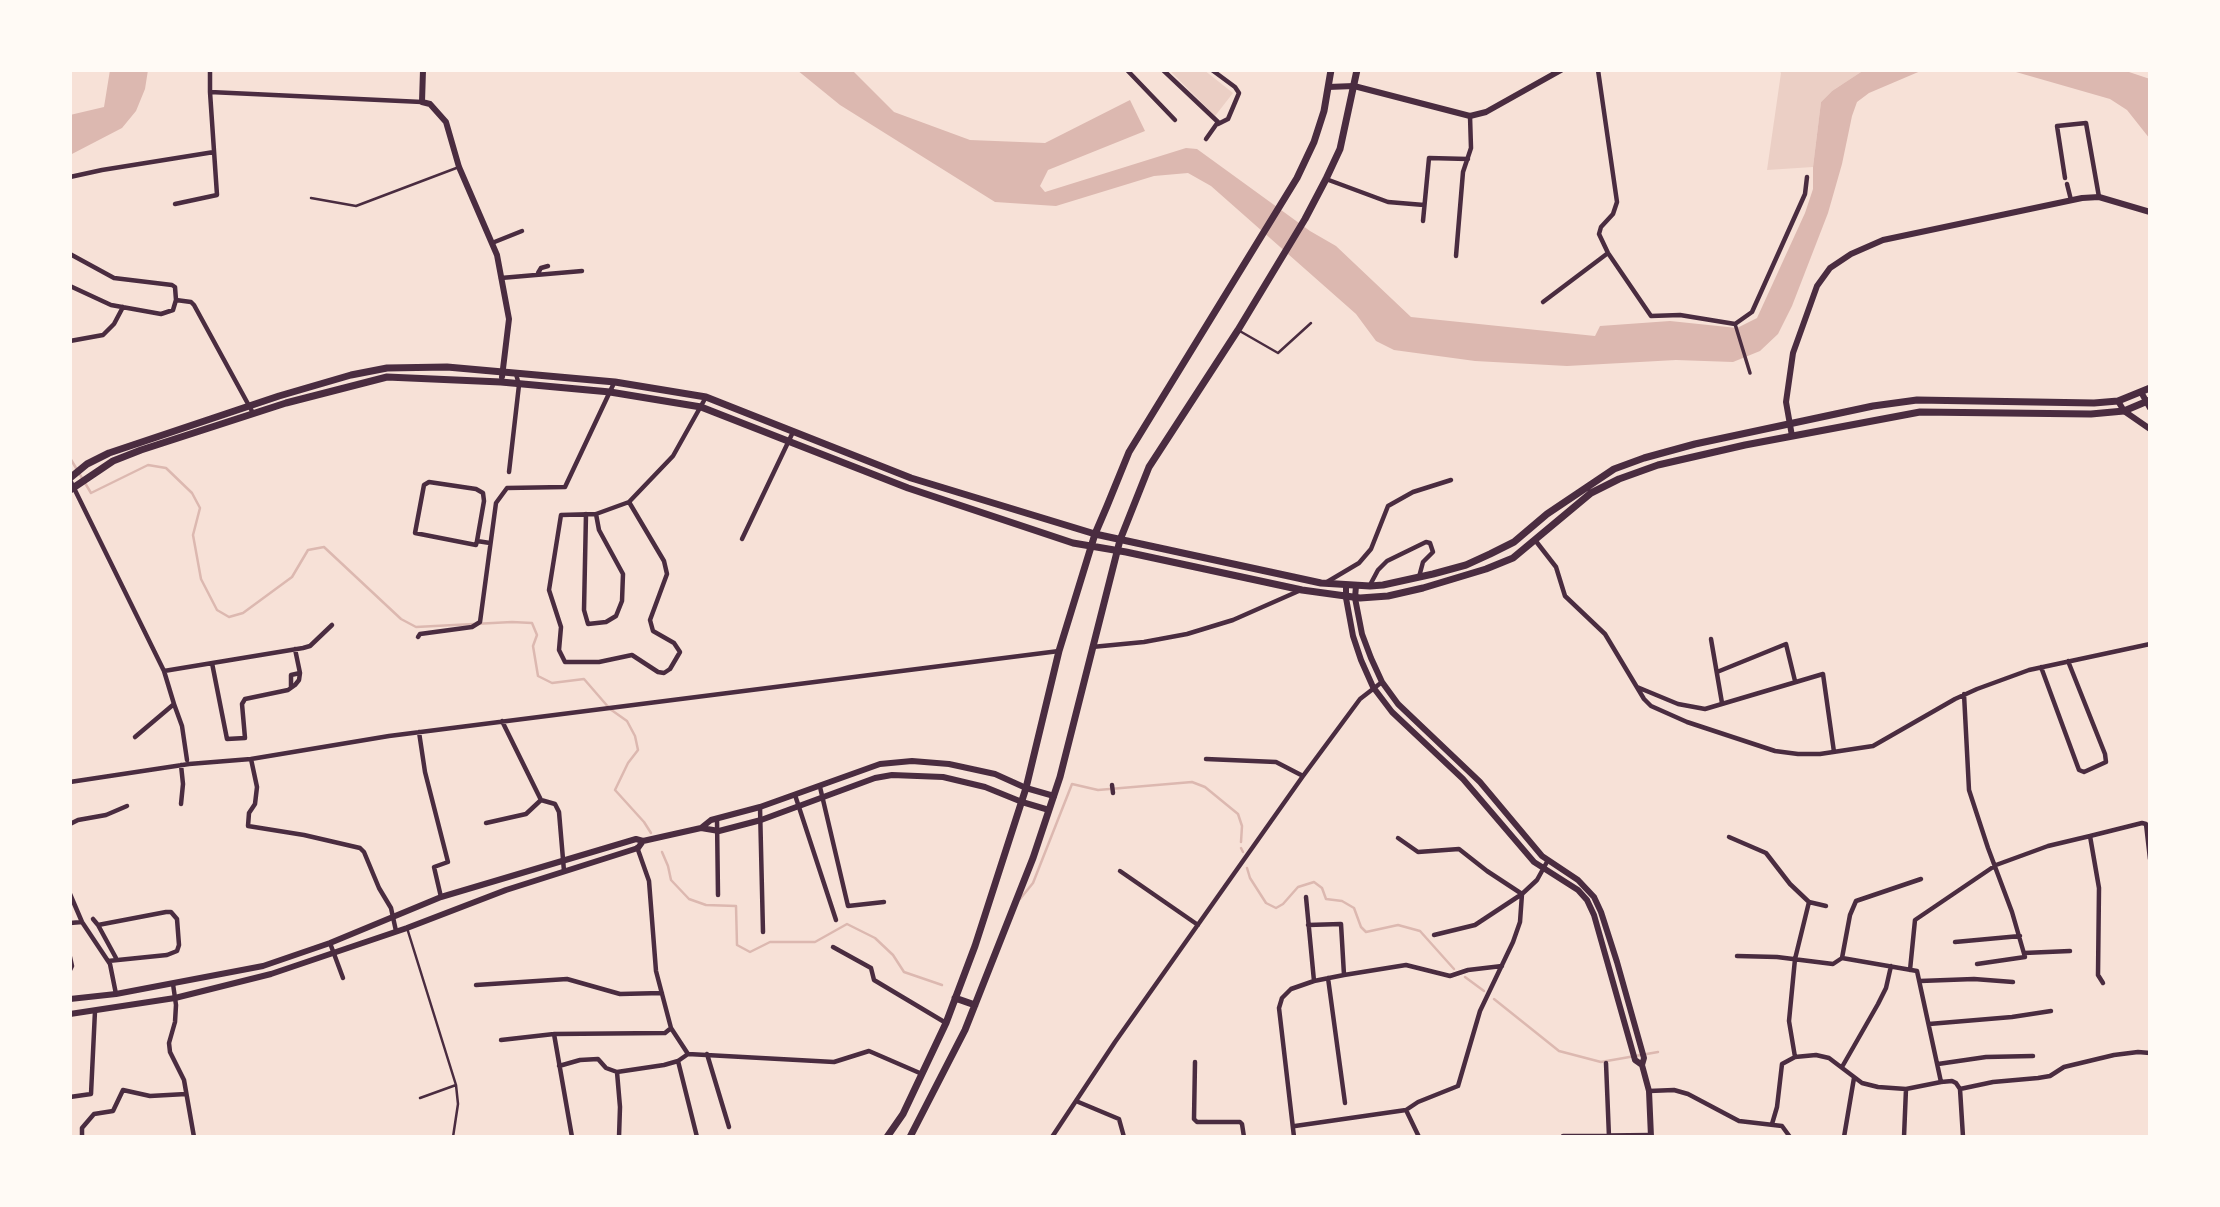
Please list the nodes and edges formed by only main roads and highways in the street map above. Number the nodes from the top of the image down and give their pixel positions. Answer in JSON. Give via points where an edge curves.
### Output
{"nodes":[{"id":1,"x":1331,"y":70,"type":"edge"},
{"id":2,"x":1357,"y":70,"type":"edge"},
{"id":3,"x":351,"y":375,"type":"junction"},
{"id":4,"x":354,"y":386,"type":"junction"},
{"id":5,"x":2150,"y":388,"type":"edge"},
{"id":6,"x":2148,"y":403,"type":"edge"},
{"id":7,"x":72,"y":483,"type":"edge"},
{"id":8,"x":1009,"y":509,"type":"junction"},
{"id":9,"x":1005,"y":521,"type":"junction"},
{"id":10,"x":1095,"y":534,"type":"junction"},
{"id":11,"x":1120,"y":540,"type":"junction"},
{"id":12,"x":1093,"y":547,"type":"junction"},
{"id":13,"x":1117,"y":550,"type":"junction"},
{"id":14,"x":955,"y":998,"type":"junction"},
{"id":15,"x":975,"y":1004,"type":"junction"},
{"id":16,"x":887,"y":1137,"type":"edge"},
{"id":17,"x":910,"y":1137,"type":"edge"}],
"edges":[{"from":1,"to":10,"type":"main road","via":[[1314,142],[1283,203],[1129,452]]},
{"from":2,"to":11,"type":"main road","via":[[1340,149],[1326,179],[1238,330],[1149,467]]},
{"from":3,"to":4,"type":"main road"},
{"from":3,"to":7,"type":"main road","via":[[109,453],[88,464]]},
{"from":3,"to":8,"type":"main road","via":[[387,368],[447,367],[615,382],[706,397],[911,478]]},
{"from":4,"to":7,"type":"main road","via":[[141,450]]},
{"from":4,"to":9,"type":"main road","via":[[387,377],[501,382],[610,392],[701,407]]},
{"from":5,"to":11,"type":"main road","via":[[2118,401],[1917,400],[1695,444],[1615,469],[1490,555],[1466,565],[1370,586],[1324,583]]},
{"from":6,"to":13,"type":"main road","via":[[2091,415],[1920,412],[1658,465],[1591,494],[1513,558],[1400,593],[1346,598]]},
{"from":8,"to":9,"type":"main road"},
{"from":8,"to":10,"type":"main road"},
{"from":9,"to":12,"type":"main road"},
{"from":10,"to":11,"type":"main road"},
{"from":10,"to":12,"type":"main road"},
{"from":11,"to":13,"type":"main road"},
{"from":12,"to":13,"type":"main road"},
{"from":12,"to":14,"type":"main road","via":[[1059,651],[1022,802]]},
{"from":13,"to":15,"type":"main road","via":[[1054,796]]},
{"from":14,"to":15,"type":"main road"},
{"from":14,"to":16,"type":"main road","via":[[922,1074]]},
{"from":15,"to":17,"type":"main road"}]}
